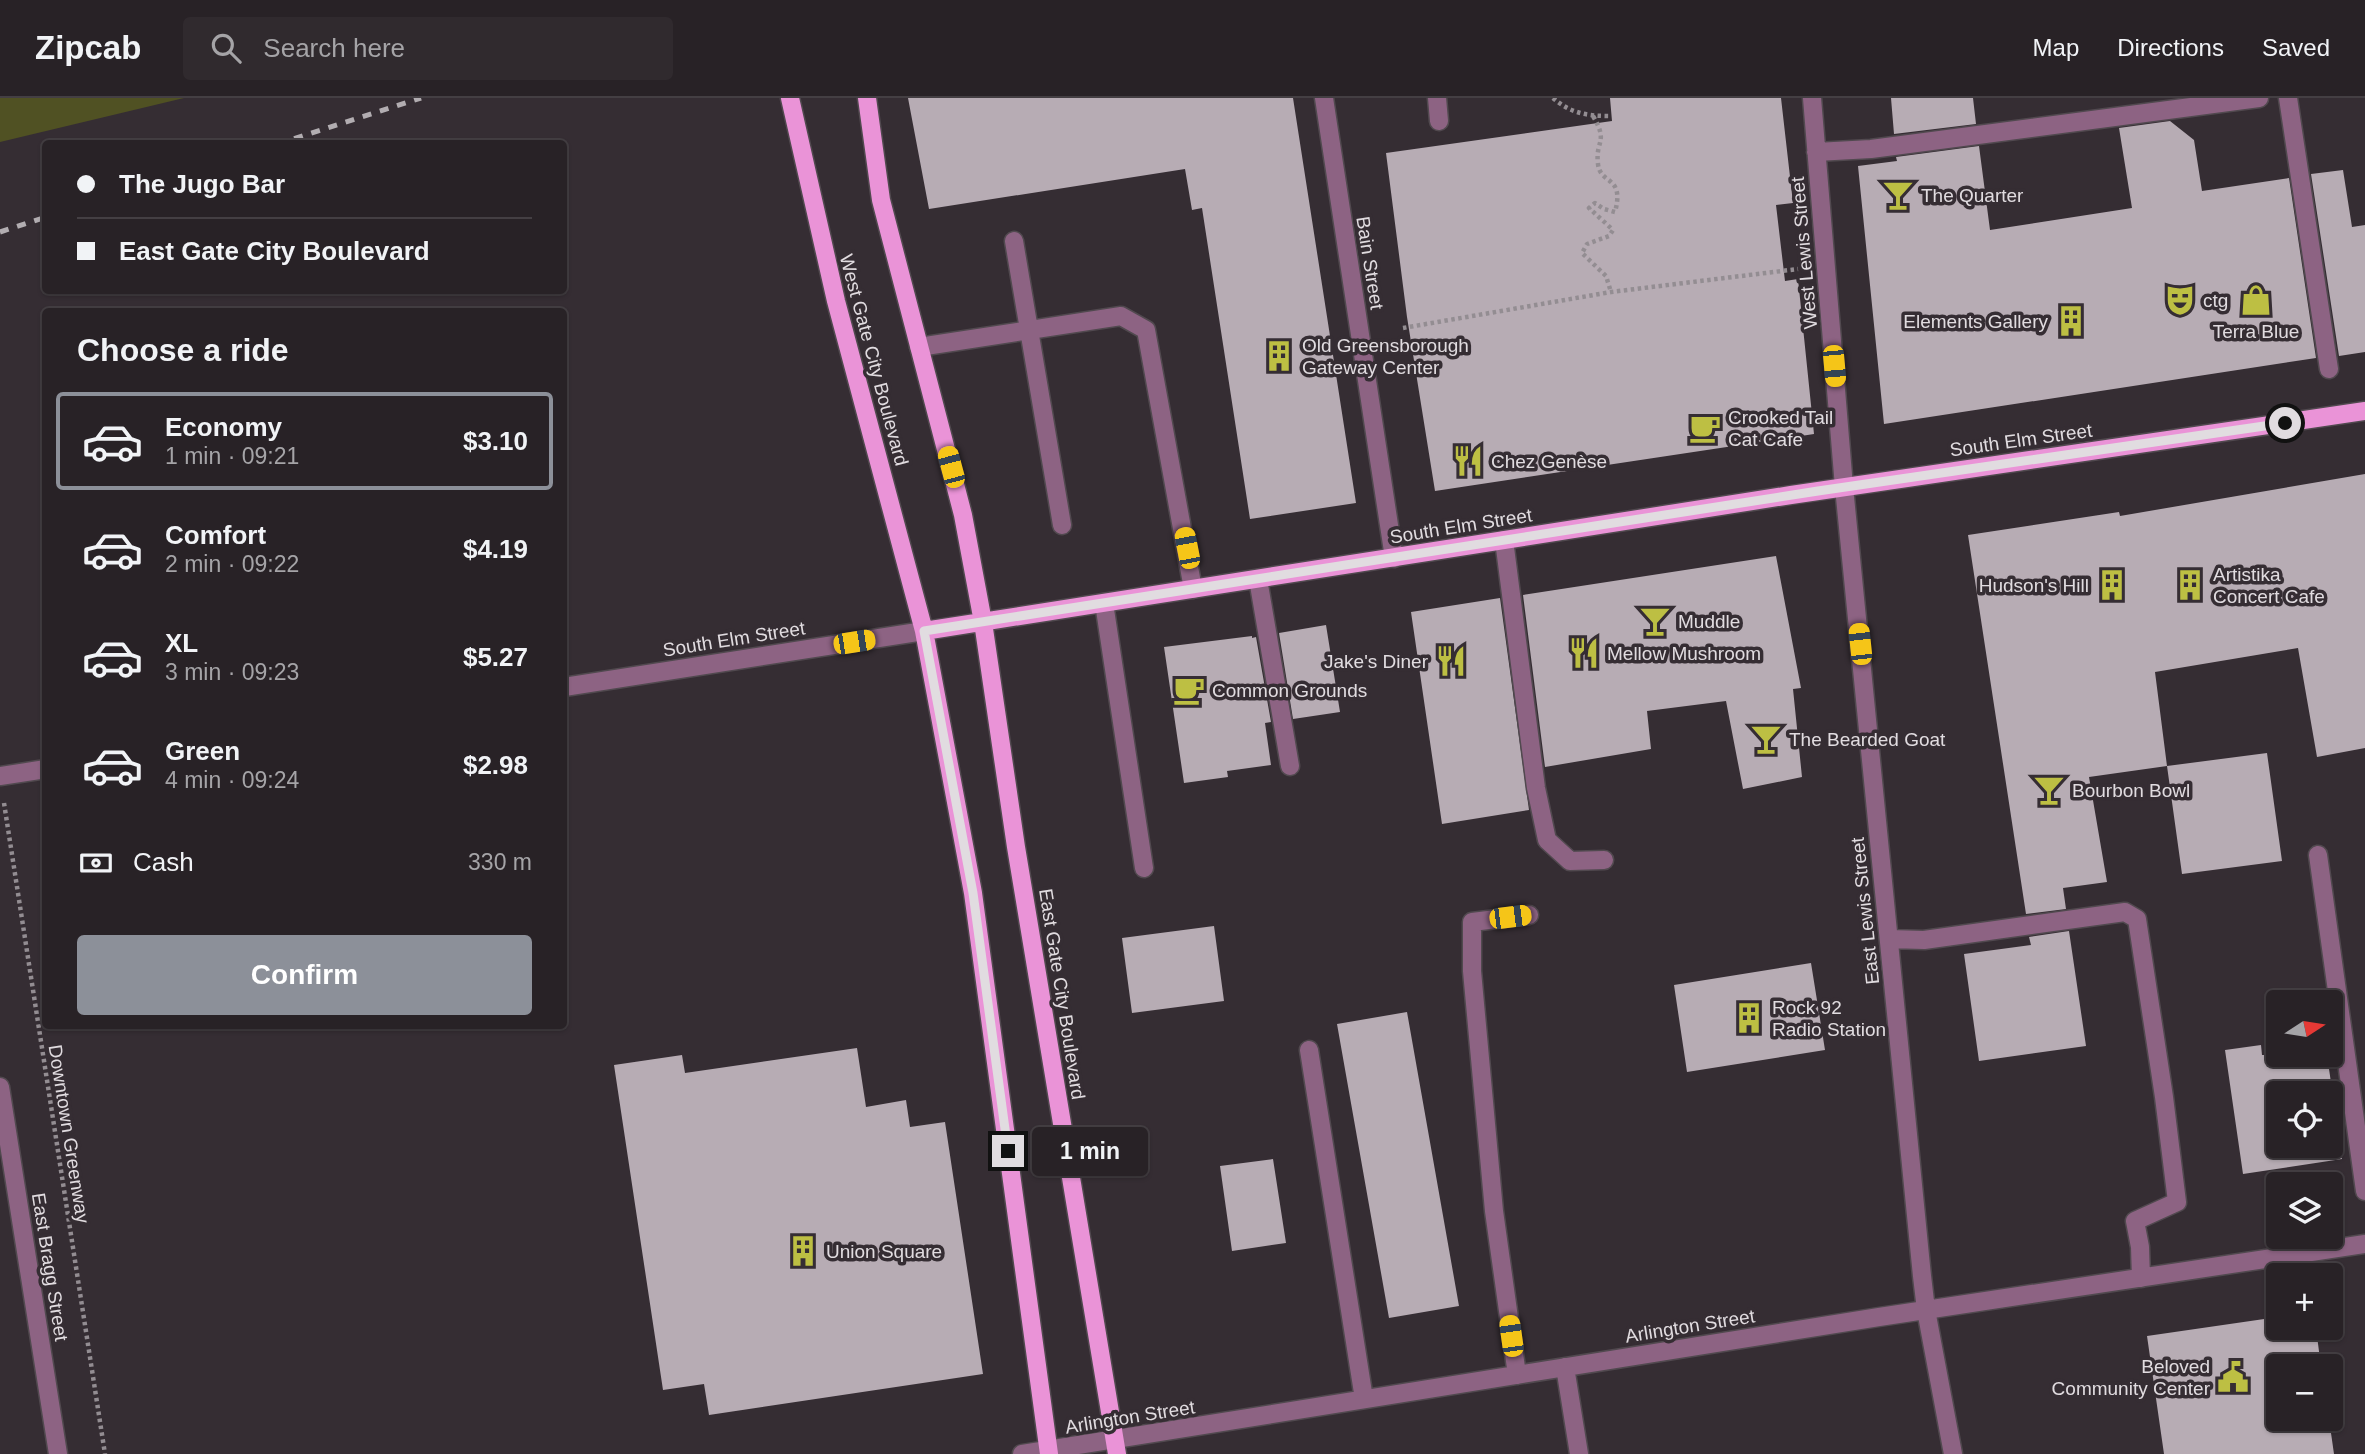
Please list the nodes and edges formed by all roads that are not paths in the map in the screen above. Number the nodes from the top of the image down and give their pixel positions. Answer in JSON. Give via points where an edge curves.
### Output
{"nodes":[{"id":1,"x":790,"y":98,"type":"edge"},
{"id":2,"x":867,"y":98,"type":"edge"},
{"id":3,"x":1324,"y":98,"type":"edge"},
{"id":4,"x":1437,"y":98,"type":"edge"},
{"id":5,"x":1812,"y":98,"type":"edge"},
{"id":6,"x":2259,"y":98,"type":"edge"},
{"id":7,"x":2288,"y":98,"type":"edge"},
{"id":8,"x":1440,"y":121,"type":"dead end"},
{"id":9,"x":1816,"y":152,"type":"junction"},
{"id":10,"x":1014,"y":241,"type":"dead end"},
{"id":11,"x":1029,"y":330,"type":"junction"},
{"id":12,"x":919,"y":347,"type":"junction"},
{"id":13,"x":2329,"y":369,"type":"dead end"},
{"id":14,"x":2365,"y":411,"type":"edge"},
{"id":15,"x":1844,"y":487,"type":"junction"},
{"id":16,"x":1062,"y":525,"type":"dead end"},
{"id":17,"x":1504,"y":540,"type":"junction"},
{"id":18,"x":1394,"y":558,"type":"junction"},
{"id":19,"x":1258,"y":579,"type":"junction"},
{"id":20,"x":1193,"y":589,"type":"junction"},
{"id":21,"x":1104,"y":603,"type":"junction"},
{"id":22,"x":983,"y":622,"type":"junction"},
{"id":23,"x":924,"y":631,"type":"junction"},
{"id":24,"x":567,"y":687,"type":"edge"},
{"id":25,"x":1290,"y":765,"type":"dead end"},
{"id":26,"x":42,"y":770,"type":"edge"},
{"id":27,"x":1,"y":783,"type":"edge"},
{"id":28,"x":2318,"y":855,"type":"dead end"},
{"id":29,"x":1604,"y":860,"type":"dead end"},
{"id":30,"x":1144,"y":868,"type":"dead end"},
{"id":31,"x":1529,"y":915,"type":"dead end"},
{"id":32,"x":1889,"y":939,"type":"junction"},
{"id":33,"x":1309,"y":1050,"type":"dead end"},
{"id":34,"x":0,"y":1087,"type":"edge"},
{"id":35,"x":2365,"y":1191,"type":"edge"},
{"id":36,"x":2365,"y":1244,"type":"edge"},
{"id":37,"x":2141,"y":1278,"type":"junction"},
{"id":38,"x":1926,"y":1310,"type":"junction"},
{"id":39,"x":1565,"y":1367,"type":"junction"},
{"id":40,"x":1517,"y":1375,"type":"junction"},
{"id":41,"x":1364,"y":1399,"type":"junction"},
{"id":42,"x":1116,"y":1447,"type":"edge"},
{"id":43,"x":1049,"y":1452,"type":"edge"},
{"id":44,"x":58,"y":1454,"type":"edge"},
{"id":45,"x":1022,"y":1454,"type":"edge"},
{"id":46,"x":1579,"y":1454,"type":"edge"},
{"id":47,"x":1953,"y":1454,"type":"edge"}],
"edges":[{"from":1,"to":23,"type":"main road","name":"West Gate City Boulevard","via":[[836,300]]},
{"from":2,"to":12,"type":"main road","via":[[881,200]]},
{"from":3,"to":18,"type":"street","name":"Bain Street"},
{"from":4,"to":8,"type":"street"},
{"from":5,"to":9,"type":"street","name":"West Lewis Street"},
{"from":6,"to":9,"type":"street","via":[[1871,149]]},
{"from":7,"to":13,"type":"street"},
{"from":9,"to":15,"type":"street","name":"West Lewis Street"},
{"from":10,"to":11,"type":"street"},
{"from":11,"to":12,"type":"street"},
{"from":11,"to":16,"type":"street"},
{"from":11,"to":20,"type":"street","via":[[1121,316],[1146,330]]},
{"from":12,"to":22,"type":"main road","via":[[963,514]]},
{"from":14,"to":15,"type":"main road","name":"South Elm Street"},
{"from":15,"to":17,"type":"main road","name":"South Elm Street"},
{"from":15,"to":32,"type":"street","name":"East Lewis Street"},
{"from":17,"to":18,"type":"main road","name":"South Elm Street"},
{"from":17,"to":29,"type":"street","via":[[1534,775],[1547,840],[1570,861]]},
{"from":18,"to":19,"type":"main road","name":"South Elm Street"},
{"from":19,"to":20,"type":"main road","name":"South Elm Street"},
{"from":19,"to":25,"type":"street"},
{"from":20,"to":21,"type":"main road","name":"South Elm Street"},
{"from":21,"to":22,"type":"main road","name":"South Elm Street"},
{"from":21,"to":30,"type":"street"},
{"from":22,"to":23,"type":"main road","name":"South Elm Street"},
{"from":22,"to":42,"type":"main road","name":"East Gate City Boulevard"},
{"from":23,"to":24,"type":"street","name":"South Elm Street"},
{"from":23,"to":43,"type":"main road","via":[[973,893]]},
{"from":26,"to":27,"type":"street"},
{"from":28,"to":35,"type":"street"},
{"from":31,"to":40,"type":"street","via":[[1472,922],[1472,971],[1494,1210]]},
{"from":32,"to":37,"type":"street","via":[[1924,940],[2125,912],[2137,919],[2177,1202],[2135,1221]]},
{"from":32,"to":38,"type":"street","name":"East Lewis Street"},
{"from":33,"to":41,"type":"street"},
{"from":34,"to":44,"type":"street","name":"East Bragg Street"},
{"from":36,"to":37,"type":"street","name":"Arlington Street"},
{"from":37,"to":38,"type":"street","name":"Arlington Street"},
{"from":38,"to":39,"type":"street","name":"Arlington Street"},
{"from":38,"to":47,"type":"street","name":"East Lewis Street"},
{"from":39,"to":40,"type":"street","name":"Arlington Street"},
{"from":39,"to":46,"type":"street"},
{"from":40,"to":41,"type":"street","name":"Arlington Street"},
{"from":41,"to":42,"type":"street","name":"Arlington Street"},
{"from":42,"to":43,"type":"street","name":"Arlington Street"},
{"from":43,"to":45,"type":"street","name":"Arlington Street"}]}
